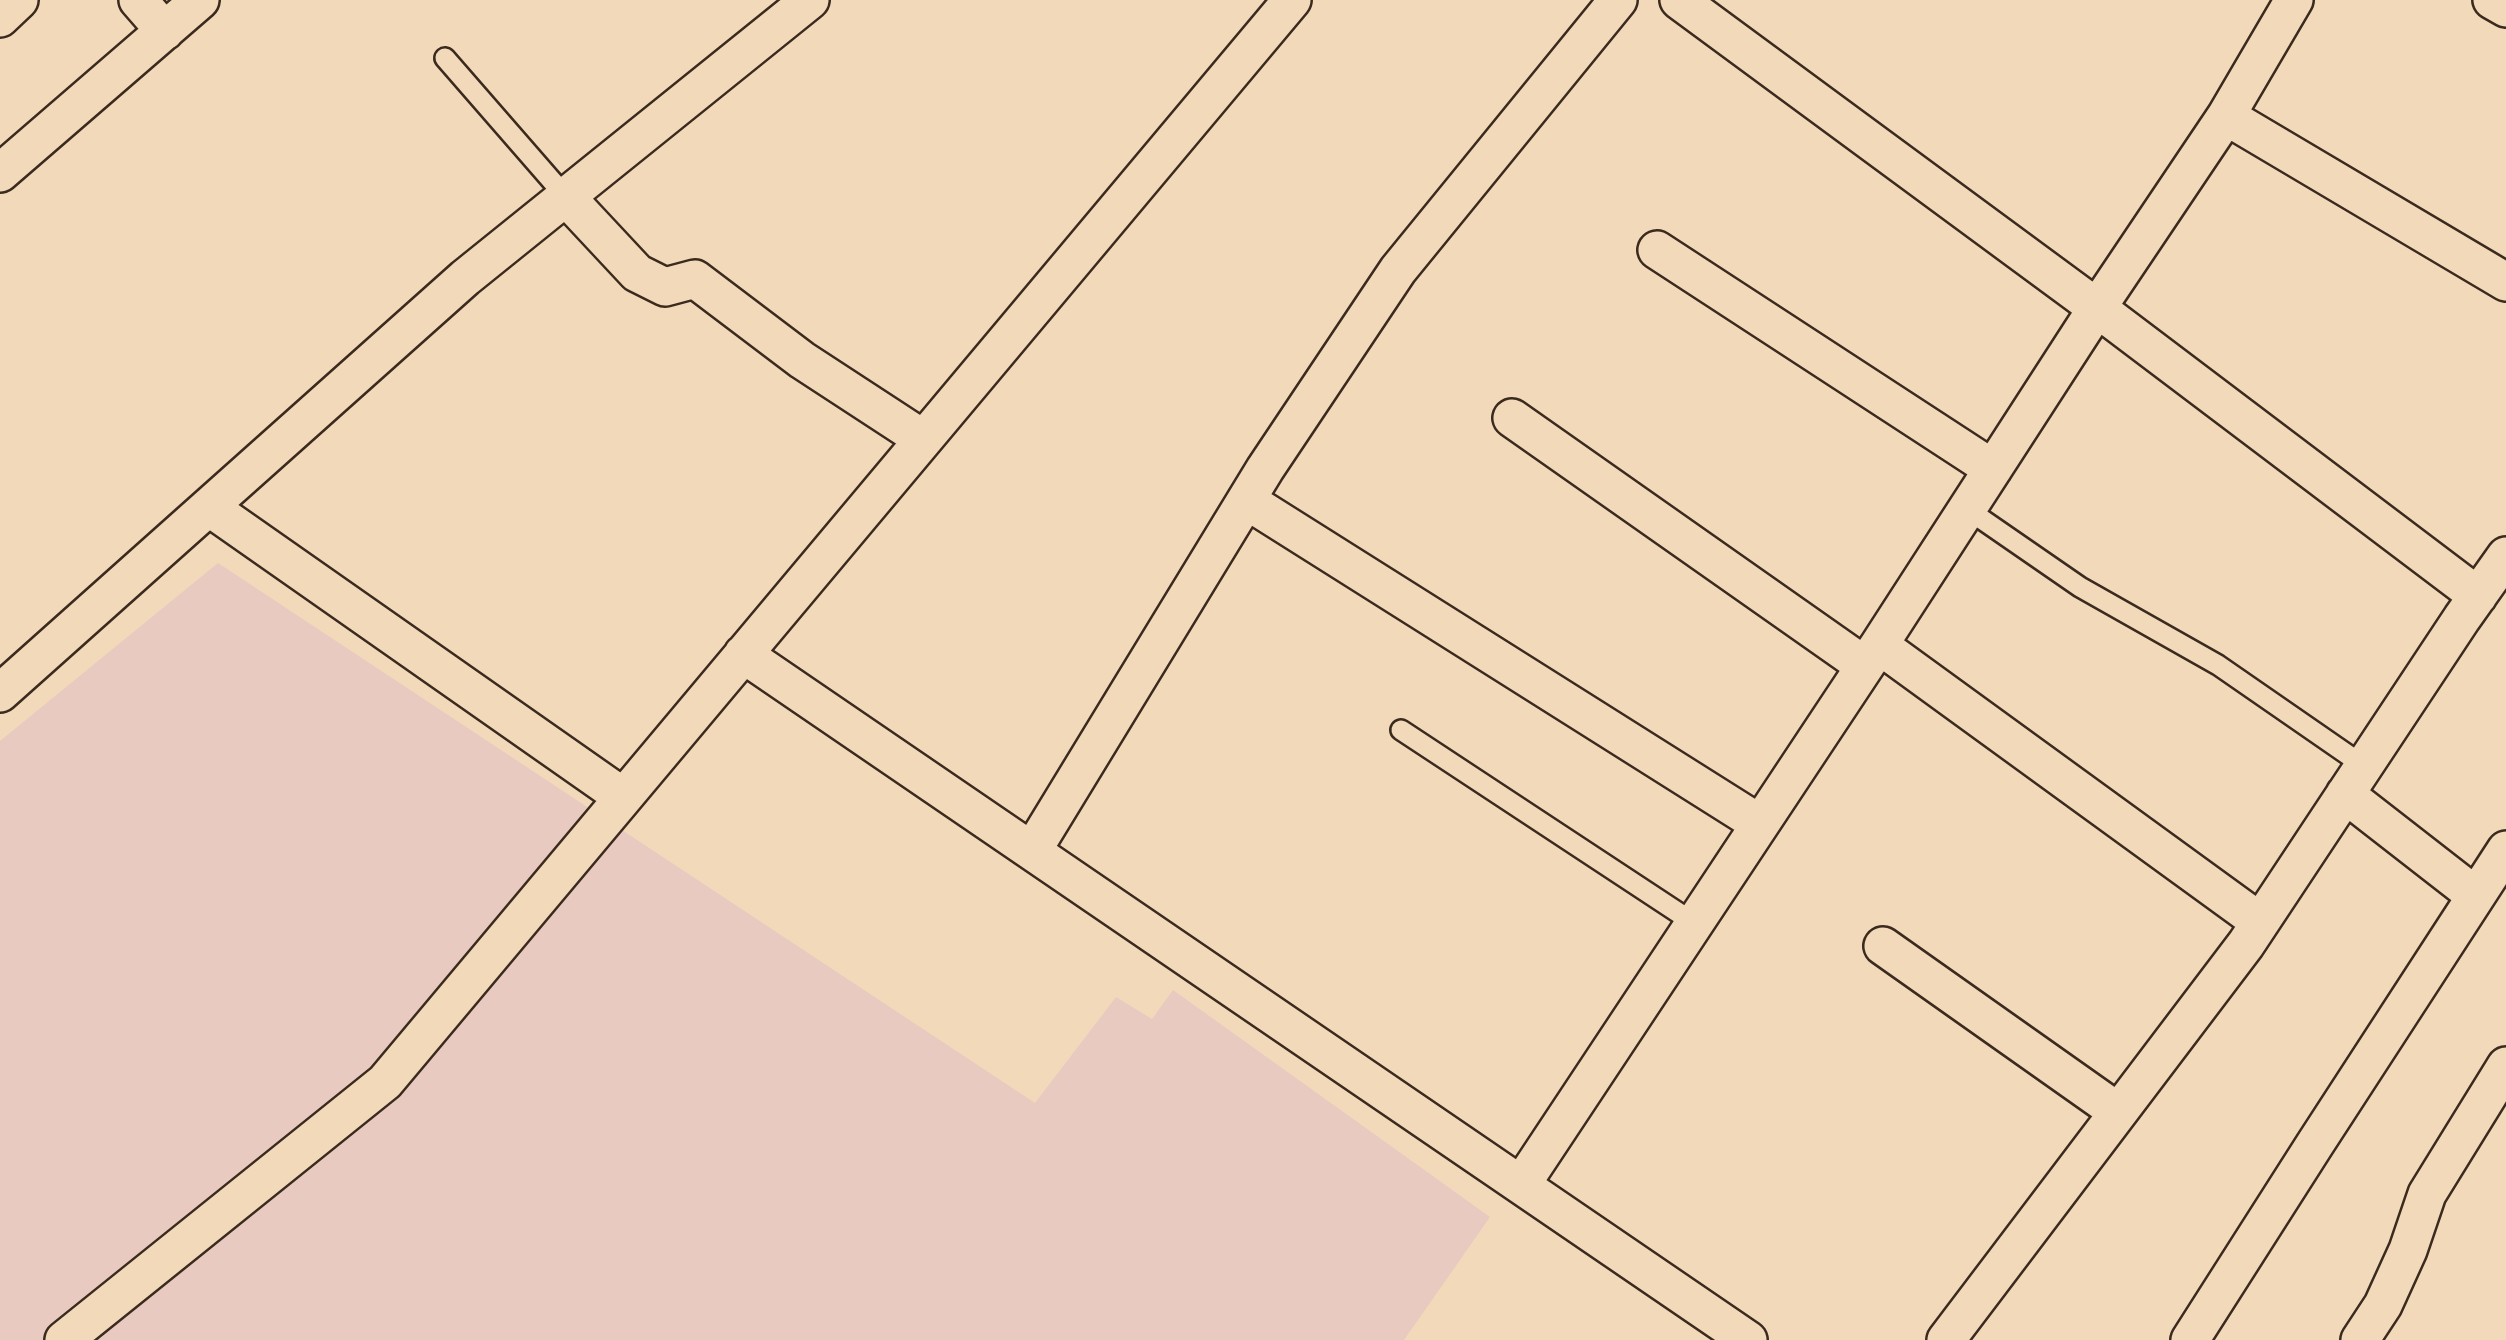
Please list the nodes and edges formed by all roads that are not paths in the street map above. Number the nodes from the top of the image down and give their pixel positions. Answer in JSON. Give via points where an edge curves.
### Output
{"nodes":[{"id":1,"x":19,"y":0,"type":"edge"},
{"id":2,"x":138,"y":0,"type":"edge"},
{"id":3,"x":200,"y":0,"type":"edge"},
{"id":4,"x":810,"y":0,"type":"edge"},
{"id":5,"x":1292,"y":0,"type":"edge"},
{"id":6,"x":1618,"y":0,"type":"edge"},
{"id":7,"x":1679,"y":0,"type":"edge"},
{"id":8,"x":2294,"y":0,"type":"edge"},
{"id":9,"x":2492,"y":0,"type":"edge"},
{"id":10,"x":2506,"y":8,"type":"edge"},
{"id":11,"x":0,"y":18,"type":"edge"},
{"id":12,"x":165,"y":31,"type":"junction"},
{"id":13,"x":445,"y":58,"type":"dead end"},
{"id":14,"x":2226,"y":116,"type":"junction"},
{"id":15,"x":0,"y":173,"type":"edge"},
{"id":16,"x":566,"y":197,"type":"junction"},
{"id":17,"x":1657,"y":250,"type":"dead end"},
{"id":18,"x":2506,"y":282,"type":"edge"},
{"id":19,"x":2098,"y":308,"type":"junction"},
{"id":20,"x":1512,"y":418,"type":"dead end"},
{"id":21,"x":923,"y":439,"type":"junction"},
{"id":22,"x":1993,"y":469,"type":"junction"},
{"id":23,"x":1246,"y":500,"type":"junction"},
{"id":24,"x":208,"y":507,"type":"junction"},
{"id":25,"x":1967,"y":509,"type":"junction"},
{"id":26,"x":2506,"y":556,"type":"edge"},
{"id":27,"x":2477,"y":596,"type":"junction"},
{"id":28,"x":743,"y":654,"type":"junction"},
{"id":29,"x":1872,"y":656,"type":"junction"},
{"id":30,"x":0,"y":693,"type":"edge"},
{"id":31,"x":1401,"y":730,"type":"dead end"},
{"id":32,"x":2355,"y":780,"type":"junction"},
{"id":33,"x":623,"y":797,"type":"junction"},
{"id":34,"x":1760,"y":824,"type":"junction"},
{"id":35,"x":2506,"y":850,"type":"edge"},
{"id":36,"x":1032,"y":851,"type":"junction"},
{"id":37,"x":2476,"y":896,"type":"junction"},
{"id":38,"x":2260,"y":922,"type":"junction"},
{"id":39,"x":1694,"y":923,"type":"junction"},
{"id":40,"x":1882,"y":946,"type":"dead end"},
{"id":41,"x":2506,"y":1066,"type":"edge"},
{"id":42,"x":2118,"y":1112,"type":"junction"},
{"id":43,"x":1521,"y":1185,"type":"junction"},
{"id":44,"x":64,"y":1340,"type":"edge"},
{"id":45,"x":1748,"y":1340,"type":"edge"},
{"id":46,"x":1946,"y":1340,"type":"edge"},
{"id":47,"x":2190,"y":1340,"type":"edge"},
{"id":48,"x":2360,"y":1340,"type":"edge"}],
"edges":[{"from":1,"to":11,"type":"street"},
{"from":2,"to":12,"type":"street"},
{"from":3,"to":12,"type":"street"},
{"from":4,"to":16,"type":"street"},
{"from":5,"to":21,"type":"street"},
{"from":6,"to":23,"type":"street","via":[[1398,270]]},
{"from":7,"to":19,"type":"street"},
{"from":8,"to":14,"type":"street"},
{"from":9,"to":10,"type":"street"},
{"from":12,"to":15,"type":"street"},
{"from":13,"to":16,"type":"lane"},
{"from":14,"to":18,"type":"street"},
{"from":14,"to":19,"type":"street"},
{"from":16,"to":21,"type":"street","via":[[637,273],[665,287],[695,279],[803,360]]},
{"from":16,"to":24,"type":"street","via":[[465,278]]},
{"from":17,"to":22,"type":"street"},
{"from":19,"to":22,"type":"street"},
{"from":19,"to":27,"type":"street"},
{"from":20,"to":29,"type":"street"},
{"from":21,"to":28,"type":"street"},
{"from":22,"to":25,"type":"street"},
{"from":23,"to":34,"type":"street"},
{"from":23,"to":36,"type":"street"},
{"from":24,"to":30,"type":"street"},
{"from":24,"to":33,"type":"street"},
{"from":25,"to":29,"type":"street"},
{"from":25,"to":32,"type":"lane","via":[[2080,587],[2218,665]]},
{"from":26,"to":27,"type":"street"},
{"from":27,"to":32,"type":"street"},
{"from":28,"to":33,"type":"street"},
{"from":28,"to":36,"type":"street"},
{"from":29,"to":34,"type":"street"},
{"from":29,"to":38,"type":"street"},
{"from":31,"to":39,"type":"lane"},
{"from":32,"to":37,"type":"street"},
{"from":32,"to":38,"type":"street"},
{"from":33,"to":44,"type":"street","via":[[385,1082]]},
{"from":34,"to":39,"type":"street"},
{"from":35,"to":37,"type":"street"},
{"from":36,"to":43,"type":"street"},
{"from":37,"to":47,"type":"street"},
{"from":38,"to":42,"type":"street"},
{"from":39,"to":43,"type":"street"},
{"from":40,"to":42,"type":"street"},
{"from":41,"to":48,"type":"street","via":[[2427,1194],[2383,1305]]},
{"from":42,"to":46,"type":"street"},
{"from":43,"to":45,"type":"street"}]}
